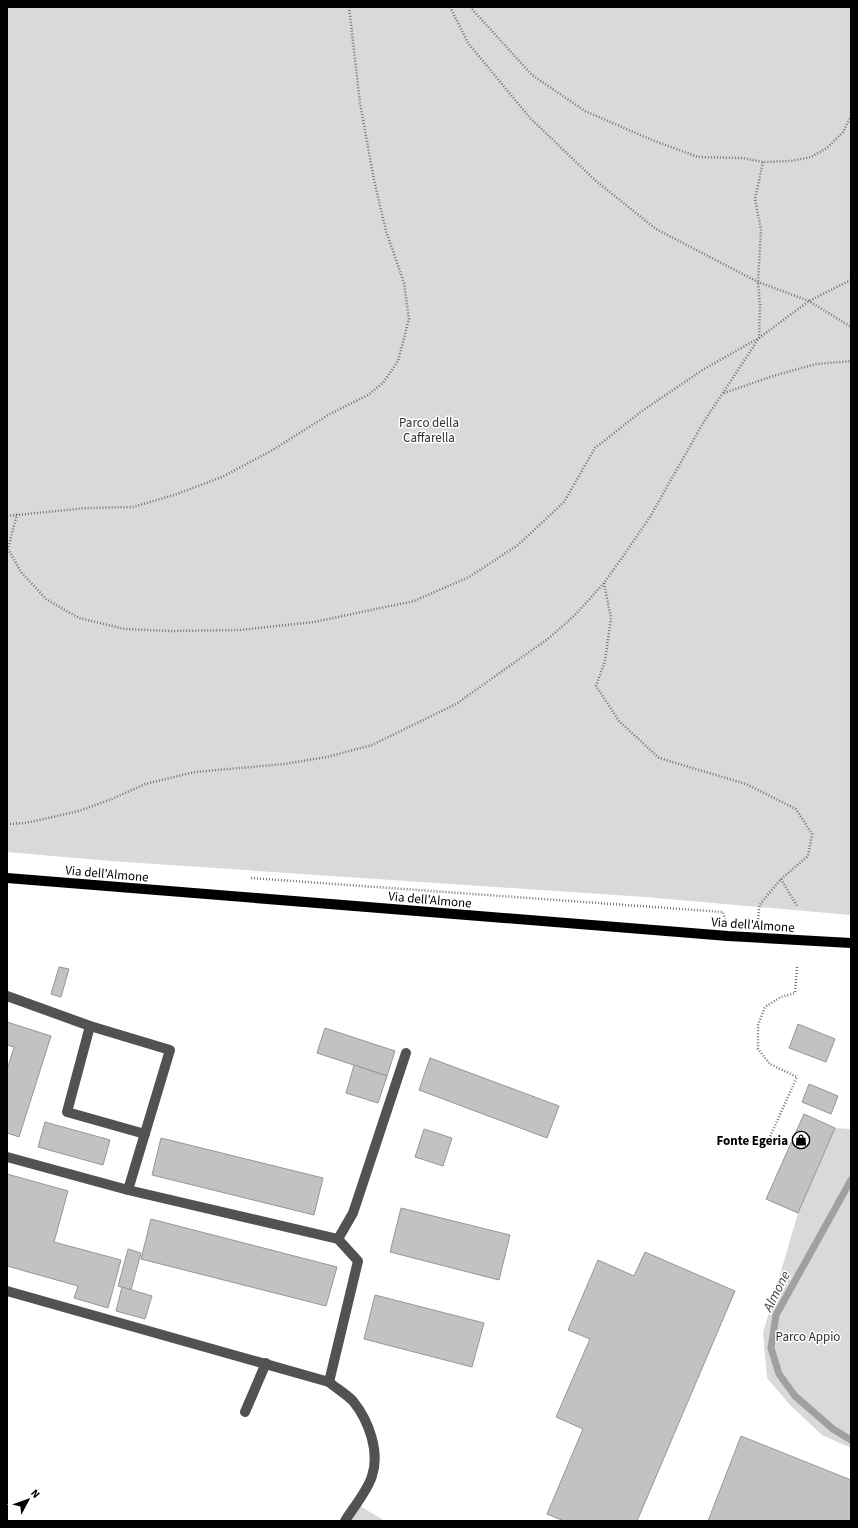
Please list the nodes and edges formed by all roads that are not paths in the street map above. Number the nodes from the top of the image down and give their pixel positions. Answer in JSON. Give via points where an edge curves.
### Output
{"nodes":[{"id":1,"x":7,"y":878,"type":"edge"},
{"id":2,"x":851,"y":943,"type":"edge"},
{"id":3,"x":7,"y":996,"type":"edge"},
{"id":4,"x":90,"y":1026,"type":"junction"},
{"id":5,"x":406,"y":1053,"type":"dead end"},
{"id":6,"x":145,"y":1134,"type":"junction"},
{"id":7,"x":7,"y":1157,"type":"edge"},
{"id":8,"x":128,"y":1190,"type":"junction"},
{"id":9,"x":338,"y":1239,"type":"junction"},
{"id":10,"x":7,"y":1291,"type":"edge"},
{"id":11,"x":266,"y":1363,"type":"junction"},
{"id":12,"x":329,"y":1382,"type":"junction"},
{"id":13,"x":245,"y":1412,"type":"dead end"},
{"id":14,"x":345,"y":1521,"type":"edge"}],
"edges":[{"from":1,"to":2,"type":"main road","name":"Via dell'Almone","via":[[758,938]]},
{"from":3,"to":4,"type":"lane"},
{"from":4,"to":6,"type":"lane","via":[[67,1112]]},
{"from":4,"to":6,"type":"lane","via":[[170,1050]]},
{"from":5,"to":9,"type":"lane","via":[[353,1214]]},
{"from":6,"to":8,"type":"lane"},
{"from":7,"to":8,"type":"lane"},
{"from":8,"to":9,"type":"lane"},
{"from":9,"to":12,"type":"lane","via":[[358,1261]]},
{"from":10,"to":11,"type":"lane"},
{"from":11,"to":12,"type":"lane"},
{"from":11,"to":13,"type":"lane"},
{"from":12,"to":14,"type":"lane","via":[[352,1401],[366,1423],[374,1446],[375,1463],[372,1478]]}]}
